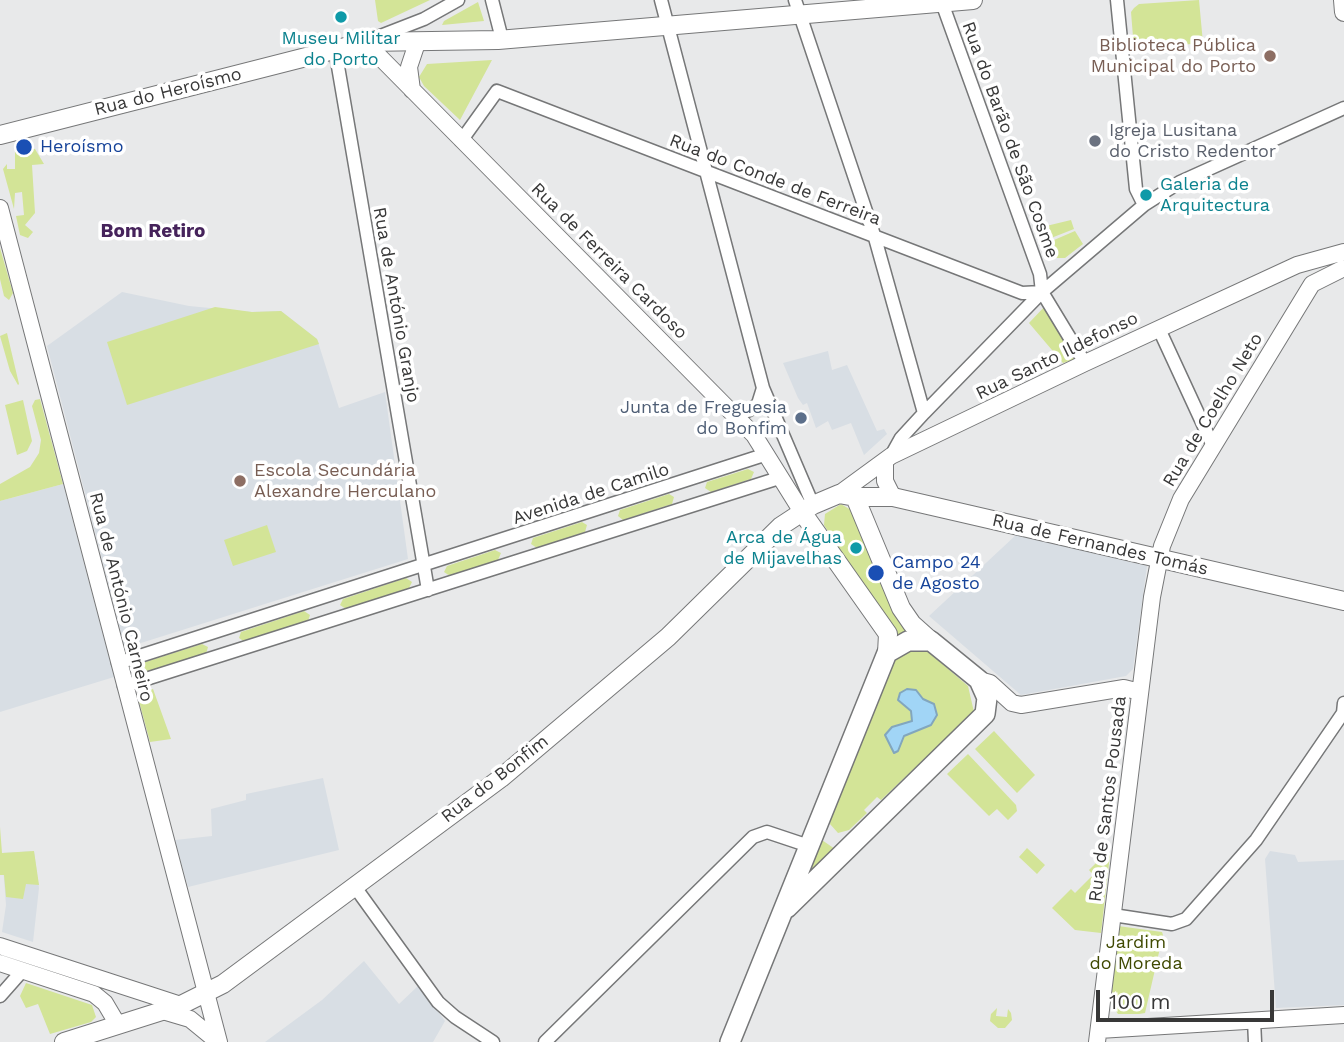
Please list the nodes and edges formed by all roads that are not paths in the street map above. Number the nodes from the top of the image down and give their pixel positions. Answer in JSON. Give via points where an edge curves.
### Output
{"nodes":[{"id":1,"x":458,"y":0,"type":"edge"},
{"id":2,"x":492,"y":0,"type":"edge"},
{"id":3,"x":661,"y":0,"type":"edge"},
{"id":4,"x":974,"y":0,"type":"edge"},
{"id":5,"x":1117,"y":0,"type":"edge"},
{"id":6,"x":1343,"y":0,"type":"edge"},
{"id":7,"x":941,"y":1,"type":"edge"},
{"id":8,"x":797,"y":7,"type":"edge"},
{"id":9,"x":1344,"y":12,"type":"edge"},
{"id":10,"x":424,"y":19,"type":"junction"},
{"id":11,"x":667,"y":26,"type":"junction"},
{"id":12,"x":502,"y":39,"type":"junction"},
{"id":13,"x":365,"y":42,"type":"junction"},
{"id":14,"x":417,"y":43,"type":"junction"},
{"id":15,"x":335,"y":50,"type":"junction"},
{"id":16,"x":412,"y":91,"type":"junction"},
{"id":17,"x":1344,"y":108,"type":"edge"},
{"id":18,"x":0,"y":135,"type":"edge"},
{"id":19,"x":461,"y":141,"type":"junction"},
{"id":20,"x":706,"y":172,"type":"junction"},
{"id":21,"x":1144,"y":205,"type":"junction"},
{"id":22,"x":0,"y":208,"type":"edge"},
{"id":23,"x":876,"y":239,"type":"junction"},
{"id":24,"x":1344,"y":252,"type":"edge"},
{"id":25,"x":1297,"y":265,"type":"junction"},
{"id":26,"x":1344,"y":268,"type":"edge"},
{"id":27,"x":1312,"y":284,"type":"junction"},
{"id":28,"x":1042,"y":292,"type":"junction"},
{"id":29,"x":1159,"y":329,"type":"junction"},
{"id":30,"x":1086,"y":363,"type":"junction"},
{"id":31,"x":763,"y":388,"type":"junction"},
{"id":32,"x":730,"y":409,"type":"junction"},
{"id":33,"x":924,"y":413,"type":"junction"},
{"id":34,"x":1213,"y":446,"type":"junction"},
{"id":35,"x":767,"y":454,"type":"junction"},
{"id":36,"x":888,"y":459,"type":"junction"},
{"id":37,"x":779,"y":478,"type":"junction"},
{"id":38,"x":686,"y":481,"type":"junction"},
{"id":39,"x":847,"y":496,"type":"junction"},
{"id":40,"x":893,"y":497,"type":"junction"},
{"id":41,"x":694,"y":505,"type":"junction"},
{"id":42,"x":808,"y":508,"type":"junction"},
{"id":43,"x":508,"y":540,"type":"junction"},
{"id":44,"x":1158,"y":560,"type":"junction"},
{"id":45,"x":516,"y":563,"type":"junction"},
{"id":46,"x":423,"y":566,"type":"junction"},
{"id":47,"x":428,"y":590,"type":"junction"},
{"id":48,"x":318,"y":600,"type":"junction"},
{"id":49,"x":1344,"y":601,"type":"edge"},
{"id":50,"x":326,"y":624,"type":"junction"},
{"id":51,"x":219,"y":631,"type":"junction"},
{"id":52,"x":931,"y":641,"type":"junction"},
{"id":53,"x":887,"y":653,"type":"junction"},
{"id":54,"x":227,"y":655,"type":"junction"},
{"id":55,"x":118,"y":663,"type":"junction"},
{"id":56,"x":979,"y":680,"type":"junction"},
{"id":57,"x":124,"y":687,"type":"junction"},
{"id":58,"x":1140,"y":692,"type":"junction"},
{"id":59,"x":1344,"y":703,"type":"edge"},
{"id":60,"x":818,"y":826,"type":"junction"},
{"id":61,"x":809,"y":846,"type":"junction"},
{"id":62,"x":847,"y":846,"type":"junction"},
{"id":63,"x":355,"y":887,"type":"junction"},
{"id":64,"x":787,"y":908,"type":"junction"},
{"id":65,"x":1113,"y":915,"type":"junction"},
{"id":66,"x":0,"y":946,"type":"edge"},
{"id":67,"x":0,"y":962,"type":"edge"},
{"id":68,"x":23,"y":970,"type":"junction"},
{"id":69,"x":206,"y":995,"type":"junction"},
{"id":70,"x":0,"y":996,"type":"edge"},
{"id":71,"x":183,"y":1011,"type":"junction"},
{"id":72,"x":1344,"y":1015,"type":"edge"},
{"id":73,"x":1254,"y":1020,"type":"junction"},
{"id":74,"x":118,"y":1025,"type":"junction"},
{"id":75,"x":1098,"y":1036,"type":"edge"},
{"id":76,"x":64,"y":1042,"type":"edge"},
{"id":77,"x":219,"y":1042,"type":"edge"},
{"id":78,"x":493,"y":1042,"type":"edge"},
{"id":79,"x":545,"y":1042,"type":"edge"},
{"id":80,"x":730,"y":1042,"type":"edge"},
{"id":81,"x":1255,"y":1042,"type":"edge"}],
"edges":[{"from":1,"to":10,"type":"street"},
{"from":2,"to":12,"type":"street"},
{"from":3,"to":11,"type":"street"},
{"from":4,"to":7,"type":"main road","name":"Rua do Heroísmo"},
{"from":5,"to":21,"type":"street","via":[[1136,189]]},
{"from":6,"to":9,"type":"main road"},
{"from":7,"to":8,"type":"main road","name":"Rua do Heroísmo"},
{"from":7,"to":28,"type":"street","name":"Rua do Barão de São Cosme","via":[[1040,274]]},
{"from":8,"to":11,"type":"main road","name":"Rua do Heroísmo"},
{"from":8,"to":23,"type":"street"},
{"from":10,"to":13,"type":"street"},
{"from":10,"to":14,"type":"street"},
{"from":11,"to":12,"type":"main road","name":"Rua do Heroísmo"},
{"from":11,"to":20,"type":"street"},
{"from":12,"to":14,"type":"main road","name":"Rua do Heroísmo"},
{"from":13,"to":14,"type":"main road","name":"Rua do Heroísmo"},
{"from":13,"to":15,"type":"main road","name":"Rua do Heroísmo"},
{"from":13,"to":16,"type":"street","name":"Rua de Ferreira Cardoso"},
{"from":14,"to":16,"type":"street","via":[[409,67]]},
{"from":15,"to":18,"type":"main road","name":"Rua do Heroísmo"},
{"from":15,"to":46,"type":"street","name":"Rua de António Granjo"},
{"from":16,"to":19,"type":"street","name":"Rua de Ferreira Cardoso"},
{"from":17,"to":21,"type":"street","via":[[1180,182]]},
{"from":19,"to":20,"type":"street","name":"Rua do Conde de Ferreira","via":[[497,91]]},
{"from":19,"to":32,"type":"street","name":"Rua de Ferreira Cardoso"},
{"from":20,"to":23,"type":"street","name":"Rua do Conde de Ferreira"},
{"from":20,"to":31,"type":"street"},
{"from":21,"to":28,"type":"street"},
{"from":22,"to":55,"type":"street","name":"Rua de António Carneiro"},
{"from":23,"to":28,"type":"street","name":"Rua do Conde de Ferreira","via":[[1022,293]]},
{"from":23,"to":33,"type":"street"},
{"from":24,"to":25,"type":"street","name":"Rua Santo Ildefonso"},
{"from":25,"to":27,"type":"street","via":[[1310,272]]},
{"from":25,"to":29,"type":"street","name":"Rua Santo Ildefonso"},
{"from":26,"to":27,"type":"street"},
{"from":27,"to":34,"type":"street","name":"Rua de Coelho Neto"},
{"from":28,"to":30,"type":"street","name":"Rua do Barão de São Cosme"},
{"from":28,"to":33,"type":"street"},
{"from":29,"to":30,"type":"street","name":"Rua Santo Ildefonso"},
{"from":29,"to":34,"type":"street"},
{"from":30,"to":36,"type":"street","name":"Rua Santo Ildefonso"},
{"from":31,"to":32,"type":"street","via":[[758,404],[751,409],[743,413]]},
{"from":31,"to":42,"type":"street"},
{"from":32,"to":35,"type":"street","name":"Rua de Ferreira Cardoso"},
{"from":33,"to":36,"type":"street"},
{"from":34,"to":44,"type":"street","name":"Rua de Coelho Neto","via":[[1181,499]]},
{"from":35,"to":37,"type":"street","name":"Rua de Ferreira Cardoso"},
{"from":35,"to":38,"type":"street","name":"Avenida de Camilo"},
{"from":36,"to":39,"type":"street","name":"Rua Santo Ildefonso"},
{"from":36,"to":40,"type":"street","via":[[885,481]]},
{"from":37,"to":41,"type":"street"},
{"from":37,"to":42,"type":"street","name":"Rua de Ferreira Cardoso"},
{"from":38,"to":41,"type":"street","name":"Avenida de Camilo"},
{"from":38,"to":43,"type":"street","name":"Avenida de Camilo"},
{"from":39,"to":40,"type":"main road","name":"Rua de Fernandes Tomás"},
{"from":39,"to":42,"type":"main road"},
{"from":39,"to":52,"type":"main road","via":[[901,608]]},
{"from":40,"to":44,"type":"main road","name":"Rua de Fernandes Tomás"},
{"from":41,"to":45,"type":"street"},
{"from":42,"to":53,"type":"main road","via":[[888,634]]},
{"from":42,"to":63,"type":"main road","name":"Rua do Bonfim","via":[[781,526],[668,637],[501,778]]},
{"from":43,"to":45,"type":"street","name":"Avenida de Camilo"},
{"from":43,"to":46,"type":"street","name":"Avenida de Camilo"},
{"from":44,"to":49,"type":"main road","name":"Rua de Fernandes Tomás"},
{"from":44,"to":58,"type":"street","name":"Rua de Santos Pousada"},
{"from":45,"to":47,"type":"street"},
{"from":46,"to":47,"type":"street"},
{"from":46,"to":48,"type":"street","name":"Avenida de Camilo"},
{"from":47,"to":50,"type":"street"},
{"from":48,"to":50,"type":"street"},
{"from":48,"to":51,"type":"street","name":"Avenida de Camilo"},
{"from":50,"to":54,"type":"street"},
{"from":51,"to":54,"type":"street"},
{"from":51,"to":55,"type":"street","name":"Avenida de Camilo"},
{"from":52,"to":53,"type":"main road","via":[[908,641]]},
{"from":52,"to":56,"type":"main road"},
{"from":53,"to":60,"type":"main road"},
{"from":54,"to":57,"type":"street"},
{"from":55,"to":57,"type":"street","name":"Rua de António Carneiro"},
{"from":56,"to":58,"type":"street","via":[[1021,705],[1124,688]]},
{"from":56,"to":62,"type":"main road","via":[[988,698],[985,714]]},
{"from":57,"to":69,"type":"street","name":"Rua de António Carneiro"},
{"from":58,"to":65,"type":"street","name":"Rua de Santos Pousada"},
{"from":59,"to":65,"type":"street","via":[[1343,713],[1256,840],[1186,919],[1172,924]]},
{"from":60,"to":61,"type":"main road"},
{"from":60,"to":62,"type":"main road","via":[[832,842]]},
{"from":61,"to":64,"type":"main road"},
{"from":61,"to":79,"type":"street","via":[[766,832],[753,837]]},
{"from":62,"to":64,"type":"main road"},
{"from":63,"to":69,"type":"main road","name":"Rua do Bonfim"},
{"from":63,"to":78,"type":"street","via":[[438,1002]]},
{"from":64,"to":80,"type":"main road"},
{"from":65,"to":75,"type":"street","name":"Rua de Santos Pousada"},
{"from":66,"to":71,"type":"street"},
{"from":67,"to":68,"type":"street"},
{"from":68,"to":70,"type":"street"},
{"from":68,"to":74,"type":"street","via":[[94,994]]},
{"from":69,"to":71,"type":"main road","name":"Rua do Bonfim"},
{"from":69,"to":77,"type":"street","name":"Rua de António Carneiro"},
{"from":71,"to":74,"type":"main road","name":"Rua do Bonfim","via":[[163,1011]]},
{"from":71,"to":77,"type":"street"},
{"from":72,"to":73,"type":"street"},
{"from":73,"to":75,"type":"street"},
{"from":73,"to":81,"type":"street"},
{"from":74,"to":76,"type":"main road","name":"Rua do Bonfim"}]}
